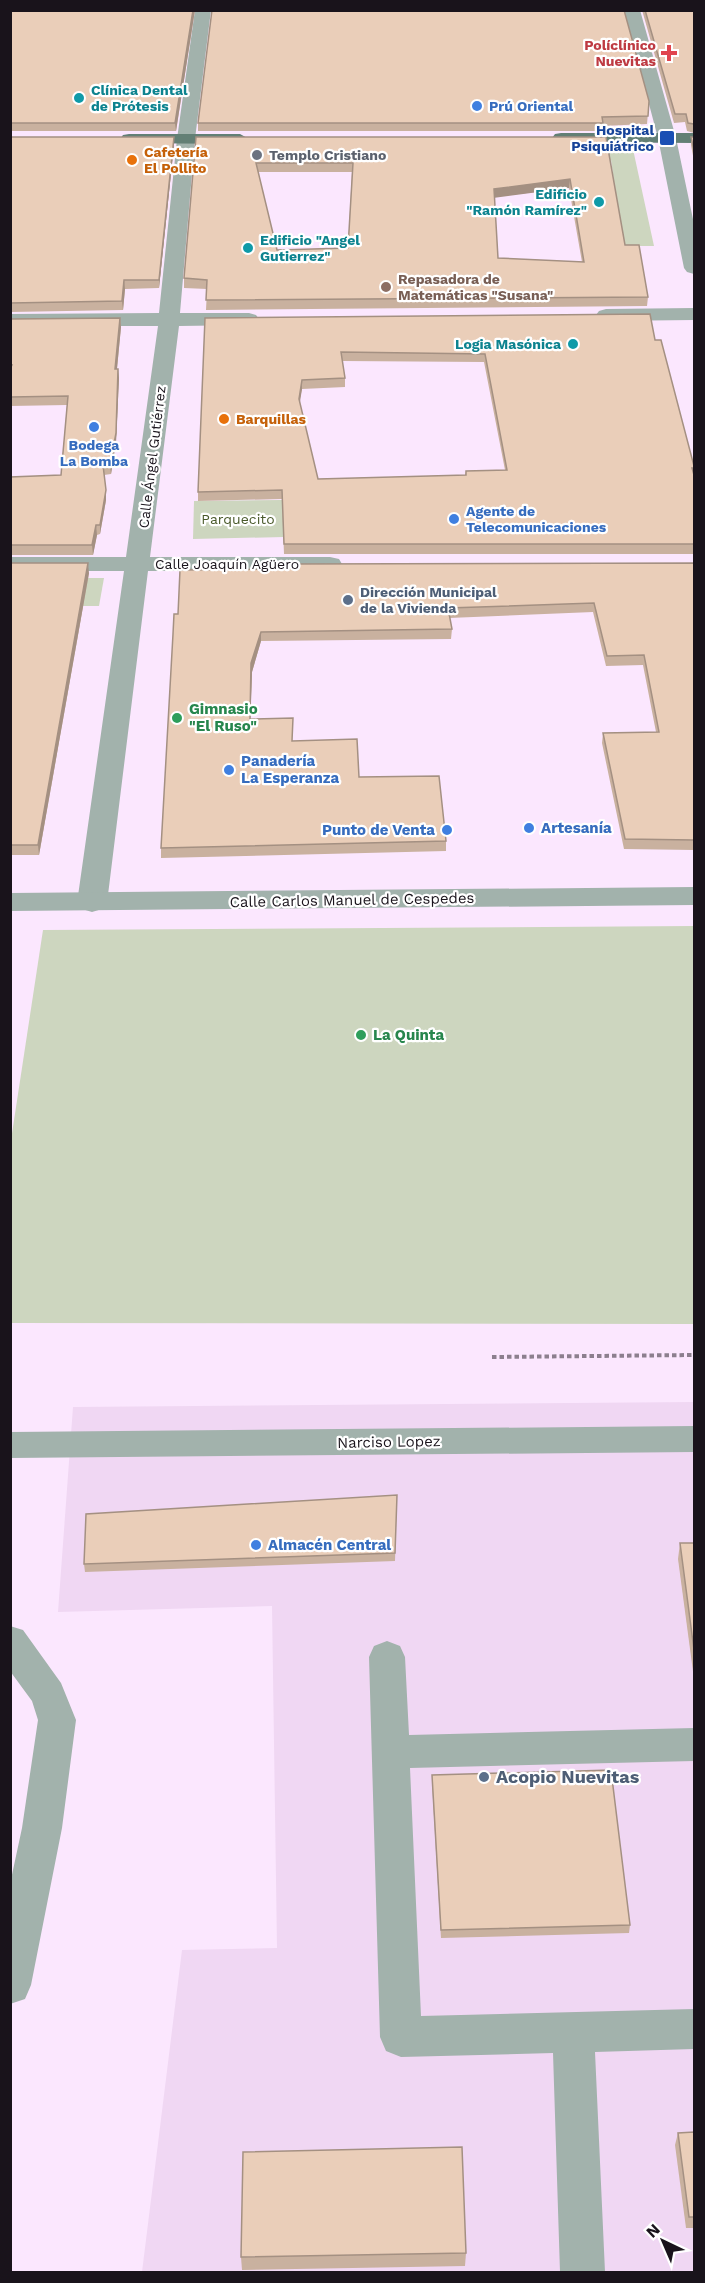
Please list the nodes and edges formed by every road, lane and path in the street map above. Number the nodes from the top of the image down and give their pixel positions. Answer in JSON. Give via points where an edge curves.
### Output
{"nodes":[{"id":1,"x":203,"y":10,"type":"edge"},
{"id":2,"x":632,"y":10,"type":"edge"},
{"id":3,"x":538,"y":138,"type":"edge"},
{"id":4,"x":667,"y":138,"type":"junction"},
{"id":5,"x":694,"y":138,"type":"edge"},
{"id":6,"x":116,"y":139,"type":"edge"},
{"id":7,"x":186,"y":139,"type":"junction"},
{"id":8,"x":256,"y":139,"type":"edge"},
{"id":9,"x":694,"y":268,"type":"edge"},
{"id":10,"x":694,"y":314,"type":"edge"},
{"id":11,"x":587,"y":315,"type":"edge"},
{"id":12,"x":265,"y":319,"type":"edge"},
{"id":13,"x":10,"y":320,"type":"edge"},
{"id":14,"x":169,"y":320,"type":"junction"},
{"id":15,"x":10,"y":564,"type":"edge"},
{"id":16,"x":138,"y":564,"type":"junction"},
{"id":17,"x":351,"y":564,"type":"edge"},
{"id":18,"x":694,"y":896,"type":"edge"},
{"id":19,"x":10,"y":902,"type":"edge"},
{"id":20,"x":92,"y":903,"type":"junction"},
{"id":21,"x":694,"y":1355,"type":"edge"},
{"id":22,"x":492,"y":1357,"type":"dead end"},
{"id":23,"x":694,"y":1439,"type":"edge"},
{"id":24,"x":10,"y":1444,"type":"edge"},
{"id":25,"x":10,"y":1641,"type":"edge"},
{"id":26,"x":387,"y":1657,"type":"dead end"},
{"id":27,"x":694,"y":1744,"type":"edge"},
{"id":28,"x":390,"y":1752,"type":"junction"},
{"id":29,"x":10,"y":1985,"type":"edge"},
{"id":30,"x":694,"y":2029,"type":"edge"},
{"id":31,"x":573,"y":2032,"type":"junction"},
{"id":32,"x":583,"y":2272,"type":"edge"}],
"edges":[{"from":1,"to":7,"type":"street","name":"Calle Ángel Gutiérrez"},
{"from":2,"to":4,"type":"street"},
{"from":3,"to":4,"type":"main road"},
{"from":4,"to":5,"type":"main road"},
{"from":4,"to":9,"type":"street"},
{"from":6,"to":7,"type":"main road"},
{"from":7,"to":8,"type":"main road"},
{"from":7,"to":14,"type":"street","name":"Calle Ángel Gutiérrez"},
{"from":10,"to":11,"type":"street"},
{"from":12,"to":14,"type":"street"},
{"from":13,"to":14,"type":"street"},
{"from":14,"to":16,"type":"street","name":"Calle Ángel Gutiérrez"},
{"from":15,"to":16,"type":"street","name":"Calle Joaquín Agüero"},
{"from":16,"to":17,"type":"street","name":"Calle Joaquín Agüero"},
{"from":16,"to":20,"type":"street","name":"Calle Ángel Gutiérrez"},
{"from":18,"to":20,"type":"street","name":"Calle Carlos Manuel de Cespedes"},
{"from":19,"to":20,"type":"street","name":"Calle Carlos Manuel de Cespedes"},
{"from":21,"to":22,"type":"path"},
{"from":23,"to":24,"type":"lane","name":"Narciso Lopez"},
{"from":25,"to":29,"type":"lane","via":[[48,1694],[57,1720],[42,1828]]},
{"from":26,"to":28,"type":"lane"},
{"from":27,"to":28,"type":"lane"},
{"from":28,"to":31,"type":"lane","via":[[401,2037]]},
{"from":30,"to":31,"type":"lane"},
{"from":31,"to":32,"type":"lane"}]}
